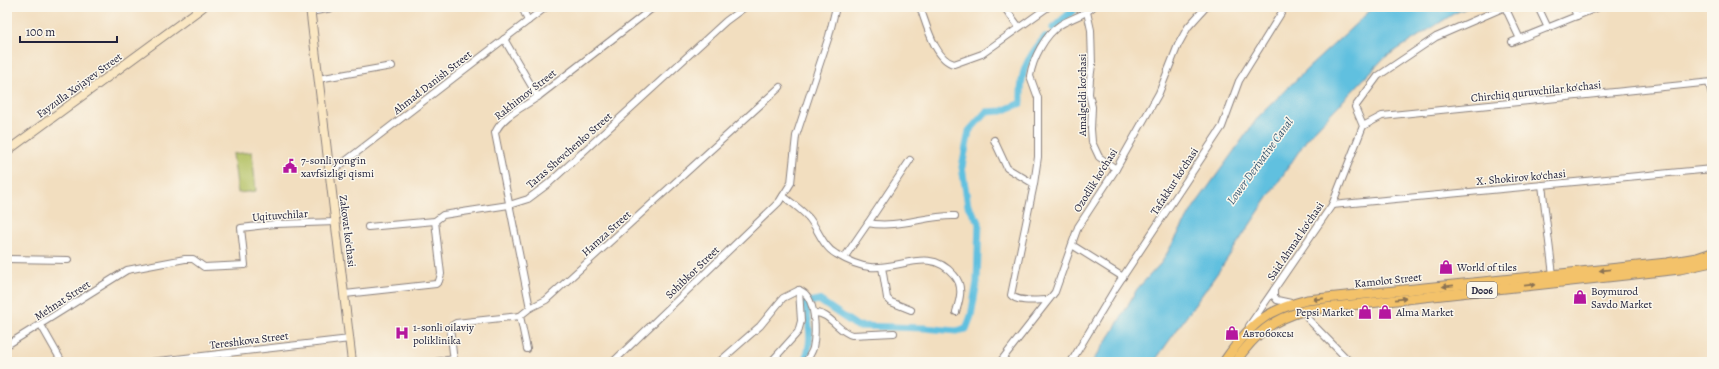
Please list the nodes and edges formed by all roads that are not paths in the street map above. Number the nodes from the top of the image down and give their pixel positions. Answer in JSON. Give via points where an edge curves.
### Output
{"nodes":[{"id":1,"x":203,"y":7,"type":"edge"},
{"id":2,"x":338,"y":7,"type":"edge"},
{"id":3,"x":522,"y":7,"type":"edge"},
{"id":4,"x":546,"y":7,"type":"edge"},
{"id":5,"x":654,"y":7,"type":"edge"},
{"id":6,"x":745,"y":7,"type":"edge"},
{"id":7,"x":836,"y":7,"type":"edge"},
{"id":8,"x":920,"y":7,"type":"edge"},
{"id":9,"x":1004,"y":7,"type":"edge"},
{"id":10,"x":1048,"y":7,"type":"edge"},
{"id":11,"x":1206,"y":7,"type":"edge"},
{"id":12,"x":1285,"y":7,"type":"edge"},
{"id":13,"x":1505,"y":7,"type":"edge"},
{"id":14,"x":1538,"y":7,"type":"edge"},
{"id":15,"x":1572,"y":7,"type":"edge"},
{"id":16,"x":1598,"y":7,"type":"edge"},
{"id":17,"x":310,"y":9,"type":"edge"},
{"id":18,"x":1090,"y":9,"type":"edge"},
{"id":19,"x":1577,"y":16,"type":"junction"},
{"id":20,"x":528,"y":21,"type":"junction"},
{"id":21,"x":1019,"y":27,"type":"junction"},
{"id":22,"x":1548,"y":28,"type":"junction"},
{"id":23,"x":504,"y":39,"type":"junction"},
{"id":24,"x":1520,"y":39,"type":"junction"},
{"id":25,"x":1512,"y":42,"type":"dead end"},
{"id":26,"x":392,"y":66,"type":"dead end"},
{"id":27,"x":318,"y":79,"type":"junction"},
{"id":28,"x":1710,"y":83,"type":"edge"},
{"id":29,"x":780,"y":87,"type":"dead end"},
{"id":30,"x":1712,"y":95,"type":"edge"},
{"id":31,"x":538,"y":97,"type":"junction"},
{"id":32,"x":1363,"y":126,"type":"junction"},
{"id":33,"x":994,"y":140,"type":"dead end"},
{"id":34,"x":7,"y":151,"type":"edge"},
{"id":35,"x":910,"y":160,"type":"dead end"},
{"id":36,"x":1116,"y":169,"type":"junction"},
{"id":37,"x":1712,"y":169,"type":"edge"},
{"id":38,"x":330,"y":173,"type":"junction"},
{"id":39,"x":1034,"y":184,"type":"junction"},
{"id":40,"x":1542,"y":185,"type":"junction"},
{"id":41,"x":783,"y":196,"type":"junction"},
{"id":42,"x":509,"y":204,"type":"junction"},
{"id":43,"x":1332,"y":205,"type":"junction"},
{"id":44,"x":955,"y":216,"type":"dead end"},
{"id":45,"x":435,"y":221,"type":"junction"},
{"id":46,"x":336,"y":222,"type":"junction"},
{"id":47,"x":868,"y":223,"type":"junction"},
{"id":48,"x":368,"y":226,"type":"dead end"},
{"id":49,"x":1072,"y":245,"type":"junction"},
{"id":50,"x":1712,"y":253,"type":"edge"},
{"id":51,"x":844,"y":258,"type":"junction"},
{"id":52,"x":7,"y":259,"type":"edge"},
{"id":53,"x":68,"y":260,"type":"dead end"},
{"id":54,"x":1712,"y":262,"type":"edge"},
{"id":55,"x":882,"y":267,"type":"junction"},
{"id":56,"x":127,"y":270,"type":"joint"},
{"id":57,"x":1553,"y":275,"type":"junction"},
{"id":58,"x":1123,"y":277,"type":"junction"},
{"id":59,"x":1483,"y":286,"type":"junction"},
{"id":60,"x":799,"y":290,"type":"junction"},
{"id":61,"x":1274,"y":290,"type":"junction"},
{"id":62,"x":345,"y":294,"type":"junction"},
{"id":63,"x":1048,"y":300,"type":"junction"},
{"id":64,"x":1295,"y":303,"type":"junction"},
{"id":65,"x":530,"y":308,"type":"junction"},
{"id":66,"x":911,"y":310,"type":"dead end"},
{"id":67,"x":1306,"y":310,"type":"junction"},
{"id":68,"x":956,"y":312,"type":"dead end"},
{"id":69,"x":814,"y":313,"type":"junction"},
{"id":70,"x":520,"y":316,"type":"junction"},
{"id":71,"x":41,"y":325,"type":"junction"},
{"id":72,"x":894,"y":333,"type":"dead end"},
{"id":73,"x":1242,"y":336,"type":"junction"},
{"id":74,"x":350,"y":338,"type":"junction"},
{"id":75,"x":7,"y":346,"type":"edge"},
{"id":76,"x":526,"y":349,"type":"dead end"},
{"id":77,"x":454,"y":361,"type":"edge"},
{"id":78,"x":62,"y":362,"type":"edge"},
{"id":79,"x":150,"y":362,"type":"edge"},
{"id":80,"x":352,"y":362,"type":"edge"},
{"id":81,"x":435,"y":362,"type":"edge"},
{"id":82,"x":613,"y":362,"type":"edge"},
{"id":83,"x":719,"y":362,"type":"edge"},
{"id":84,"x":771,"y":362,"type":"edge"},
{"id":85,"x":806,"y":362,"type":"edge"},
{"id":86,"x":1000,"y":362,"type":"edge"},
{"id":87,"x":1071,"y":362,"type":"edge"},
{"id":88,"x":1224,"y":362,"type":"edge"},
{"id":89,"x":1235,"y":362,"type":"edge"},
{"id":90,"x":1350,"y":362,"type":"edge"}],
"edges":[{"from":1,"to":34,"type":"main road","name":"Fayzulla Xojayev Street"},
{"from":2,"to":17,"type":"street"},
{"from":3,"to":20,"type":"street"},
{"from":4,"to":20,"type":"street","name":"Ahmad Danish Street"},
{"from":5,"to":31,"type":"street","name":"Rakhimov Street"},
{"from":6,"to":42,"type":"street","name":"Taras Shevchenko Street","via":[[726,21],[539,192],[528,199]]},
{"from":7,"to":41,"type":"street","via":[[796,136],[791,183]]},
{"from":8,"to":21,"type":"street","via":[[935,46],[949,63],[954,64],[982,54]]},
{"from":9,"to":21,"type":"street"},
{"from":10,"to":21,"type":"street"},
{"from":11,"to":36,"type":"street","name":"Ozodlik ko‘chasi","via":[[1188,27],[1178,45],[1159,93]]},
{"from":12,"to":58,"type":"street","name":"Tafakkur ko‘chasi","via":[[1239,81],[1222,127]]},
{"from":13,"to":24,"type":"street"},
{"from":13,"to":32,"type":"street","via":[[1436,37],[1378,76],[1355,107]]},
{"from":14,"to":22,"type":"street"},
{"from":15,"to":19,"type":"street"},
{"from":16,"to":19,"type":"street"},
{"from":17,"to":27,"type":"main road","name":"Zakovat ko'chasi"},
{"from":18,"to":36,"type":"street","name":"Amalgeldi ko‘chasi","via":[[1092,65],[1089,94],[1092,107],[1092,142],[1099,157]]},
{"from":18,"to":39,"type":"street","name":"Amalgeldi ko‘chasi","via":[[1053,31],[1045,41],[1031,72],[1031,80],[1037,93],[1038,112],[1038,156]]},
{"from":19,"to":22,"type":"street"},
{"from":20,"to":23,"type":"street","name":"Ahmad Danish Street"},
{"from":22,"to":24,"type":"street"},
{"from":23,"to":31,"type":"street"},
{"from":23,"to":38,"type":"street","name":"Ahmad Danish Street"},
{"from":24,"to":25,"type":"street"},
{"from":26,"to":27,"type":"street"},
{"from":27,"to":38,"type":"main road","name":"Zakovat ko'chasi"},
{"from":28,"to":30,"type":"street"},
{"from":28,"to":32,"type":"street","name":"Chirchiq quruvchilar ko'chasi","via":[[1382,116]]},
{"from":29,"to":65,"type":"street","name":"Hamza Street","via":[[546,300]]},
{"from":31,"to":42,"type":"street","name":"Rakhimov Street","via":[[498,126],[495,133]]},
{"from":32,"to":43,"type":"street","name":"Said Ahmad ko‘chasi"},
{"from":33,"to":39,"type":"street","via":[[1007,168]]},
{"from":35,"to":47,"type":"street"},
{"from":36,"to":49,"type":"street","name":"Ozodlik ko‘chasi","via":[[1078,227]]},
{"from":37,"to":40,"type":"street","name":"X. Shokirov ko‘chasi"},
{"from":38,"to":46,"type":"main road","name":"Zakovat ko'chasi"},
{"from":39,"to":63,"type":"street","name":"Amalgeldi ko‘chasi","via":[[1011,295],[1014,298]]},
{"from":40,"to":43,"type":"street","name":"X. Shokirov ko‘chasi"},
{"from":40,"to":57,"type":"street"},
{"from":41,"to":51,"type":"street","via":[[810,219],[828,248]]},
{"from":41,"to":82,"type":"street","name":"Sohibkor Street"},
{"from":42,"to":45,"type":"street","name":"Taras Shevchenko Street","via":[[443,215]]},
{"from":42,"to":65,"type":"street","name":"Rakhimov Street"},
{"from":43,"to":61,"type":"street","name":"Said Ahmad ko‘chasi"},
{"from":44,"to":47,"type":"street","via":[[941,215],[912,222],[878,225]]},
{"from":45,"to":48,"type":"street","name":"Taras Shevchenko Street"},
{"from":45,"to":62,"type":"street","via":[[441,274],[436,284]]},
{"from":46,"to":56,"type":"street","name":"Uqituvchilar","via":[[241,228],[245,265],[204,267],[193,259],[185,259]]},
{"from":46,"to":62,"type":"main road","name":"Zakovat ko'chasi"},
{"from":47,"to":51,"type":"street"},
{"from":49,"to":58,"type":"street"},
{"from":49,"to":63,"type":"street","name":"Ozodlik ko‘chasi","via":[[1055,292]]},
{"from":50,"to":57,"type":"main road","name":"Kamolot Street","number":"D006","one_way":true,"via":[[1682,261]]},
{"from":51,"to":55,"type":"street","via":[[859,265]]},
{"from":52,"to":53,"type":"street"},
{"from":59,"to":54,"type":"main road","name":"Kamolot Street","number":"D006","one_way":true,"via":[[1680,269]]},
{"from":55,"to":66,"type":"street","via":[[887,298]]},
{"from":55,"to":68,"type":"street","via":[[929,260],[944,267],[957,279],[961,288]]},
{"from":56,"to":71,"type":"street","name":"Mehnat Street"},
{"from":57,"to":59,"type":"main road","name":"Kamolot Street","number":"D006"},
{"from":58,"to":87,"type":"street","name":"Tafakkur ko‘chasi"},
{"from":59,"to":64,"type":"main road","name":"Kamolot Street","number":"D006","one_way":true,"via":[[1328,298]]},
{"from":67,"to":59,"type":"main road","name":"Kamolot Street","number":"D006","one_way":true},
{"from":60,"to":69,"type":"street","via":[[804,293]]},
{"from":60,"to":83,"type":"street","via":[[783,298],[760,326]]},
{"from":60,"to":84,"type":"street","via":[[801,321],[798,332]]},
{"from":61,"to":64,"type":"street","via":[[1277,300]]},
{"from":61,"to":73,"type":"street","name":"Said Ahmad ko‘chasi"},
{"from":62,"to":74,"type":"main road","name":"Zakovat ko'chasi"},
{"from":63,"to":86,"type":"street","name":"Ozodlik ko‘chasi"},
{"from":64,"to":73,"type":"main road","name":"Kamolot Street","number":"D006","via":[[1266,315]]},
{"from":65,"to":70,"type":"street","name":"Hamza Street"},
{"from":67,"to":89,"type":"main road","name":"Kamolot Street","number":"D006","via":[[1273,322],[1257,335]]},
{"from":67,"to":90,"type":"street","via":[[1308,319]]},
{"from":69,"to":72,"type":"street","via":[[823,314],[846,334]]},
{"from":69,"to":85,"type":"street","via":[[814,343]]},
{"from":70,"to":76,"type":"street"},
{"from":70,"to":77,"type":"street","via":[[456,323],[450,326]]},
{"from":71,"to":75,"type":"street","name":"Mehnat Street"},
{"from":71,"to":78,"type":"street"},
{"from":73,"to":88,"type":"main road","number":"D006"},
{"from":74,"to":79,"type":"street","name":"Tereshkova Street"},
{"from":74,"to":80,"type":"main road","name":"Zakovat ko'chasi"},
{"from":77,"to":81,"type":"street"}]}
